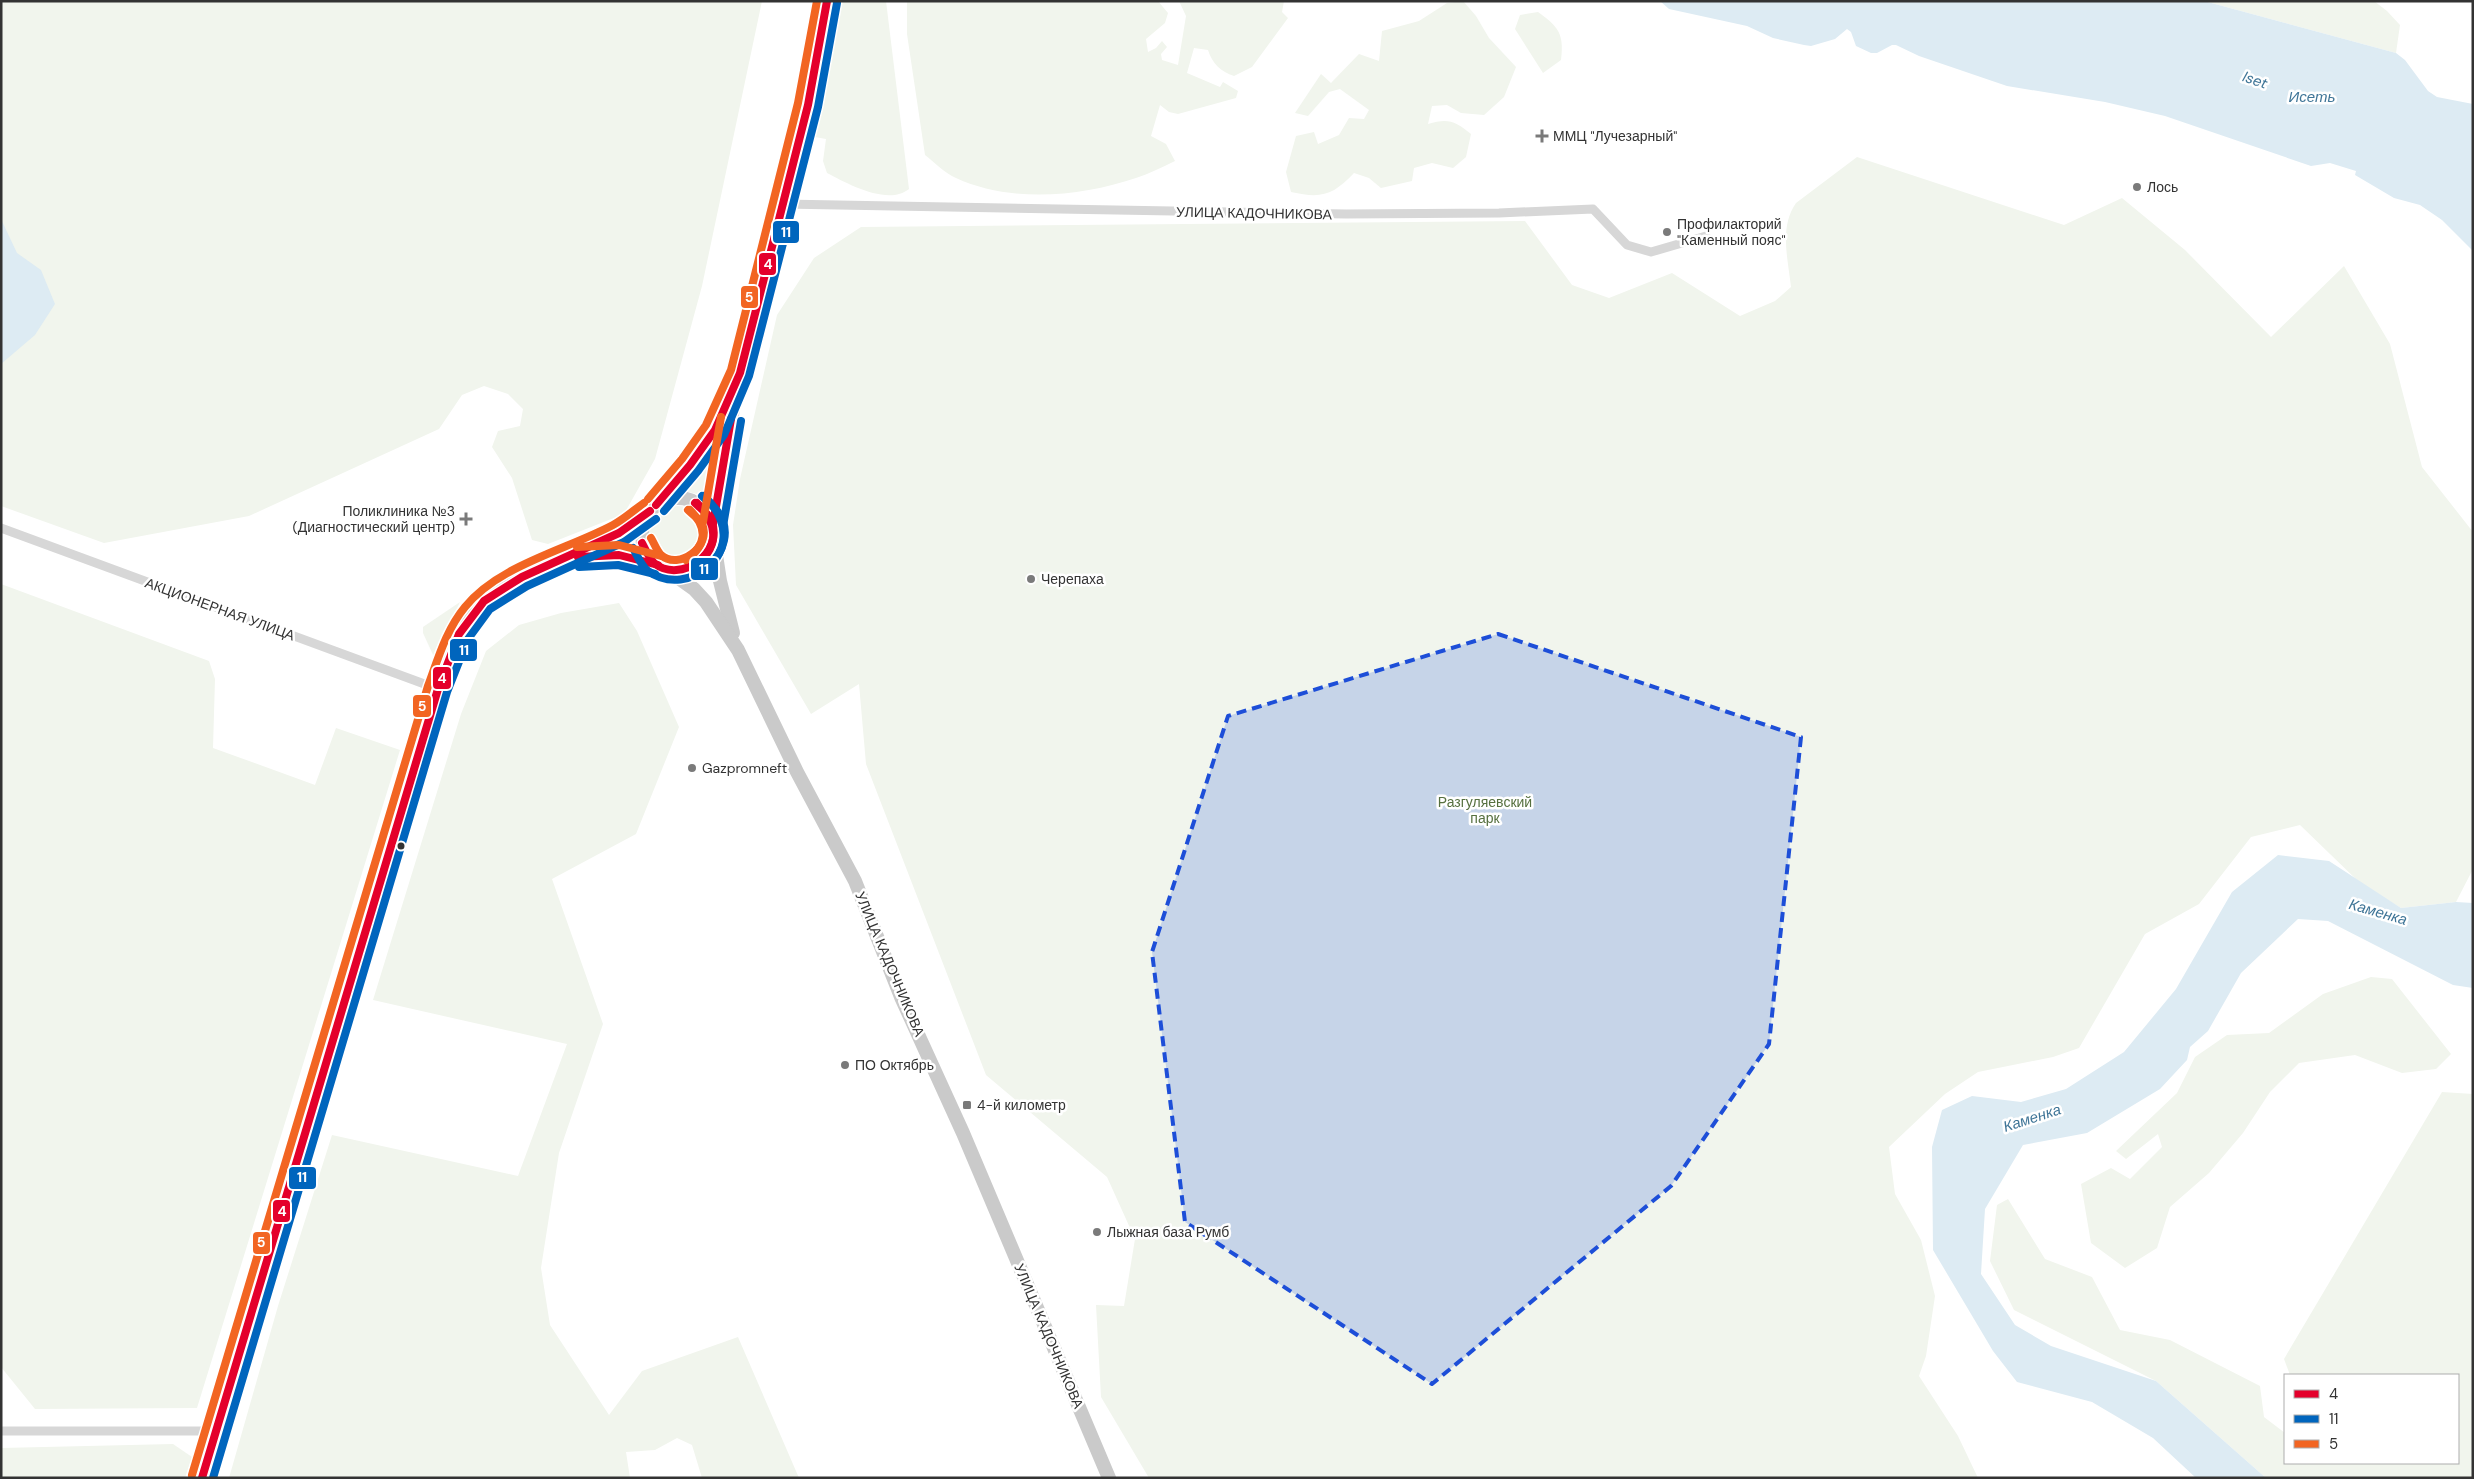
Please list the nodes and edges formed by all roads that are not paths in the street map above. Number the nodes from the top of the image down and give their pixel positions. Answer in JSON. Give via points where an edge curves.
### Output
{"nodes":[{"id":1,"x":827,"y":1,"type":"edge"},
{"id":2,"x":783,"y":204,"type":"junction"},
{"id":3,"x":1706,"y":236,"type":"dead end"},
{"id":4,"x":740,"y":373,"type":"junction"},
{"id":5,"x":653,"y":508,"type":"junction"},
{"id":6,"x":713,"y":524,"type":"junction"},
{"id":7,"x":1,"y":528,"type":"edge"},
{"id":8,"x":714,"y":542,"type":"junction"},
{"id":9,"x":565,"y":559,"type":"junction"},
{"id":10,"x":662,"y":567,"type":"junction"},
{"id":11,"x":738,"y":650,"type":"junction"},
{"id":12,"x":438,"y":689,"type":"junction"},
{"id":13,"x":1,"y":1431,"type":"edge"},
{"id":14,"x":215,"y":1431,"type":"junction"},
{"id":15,"x":202,"y":1478,"type":"edge"},
{"id":16,"x":1110,"y":1478,"type":"edge"}],
"edges":[{"from":1,"to":2,"type":"main road","via":[[808,105]]},
{"from":2,"to":3,"type":"street","name":"УЛИЦА КАДОЧНИКОВА","via":[[1346,214],[1593,209],[1627,245],[1651,252]]},
{"from":2,"to":4,"type":"main road"},
{"from":4,"to":5,"type":"main road","via":[[715,430]]},
{"from":4,"to":6,"type":"main road"},
{"from":5,"to":6,"type":"main road","via":[[672,498],[689,500],[704,509]]},
{"from":5,"to":9,"type":"main road","via":[[624,530]]},
{"from":5,"to":10,"type":"main road","via":[[642,527],[643,544],[652,560]]},
{"from":6,"to":8,"type":"main road"},
{"from":7,"to":12,"type":"street","name":"АКЦИОНЕРНАЯ УЛИЦА"},
{"from":8,"to":10,"type":"main road","via":[[706,558],[692,568]]},
{"from":8,"to":11,"type":"main road","via":[[725,607]]},
{"from":9,"to":10,"type":"main road","via":[[611,553]]},
{"from":9,"to":12,"type":"main road","via":[[506,586],[479,606],[459,634]]},
{"from":10,"to":11,"type":"main road","via":[[694,589],[706,602]]},
{"from":11,"to":16,"type":"main road","name":"УЛИЦА КАДОЧНИКОВА","via":[[855,881],[901,997]]},
{"from":12,"to":14,"type":"main road"},
{"from":13,"to":14,"type":"street"},
{"from":14,"to":15,"type":"main road"}]}
